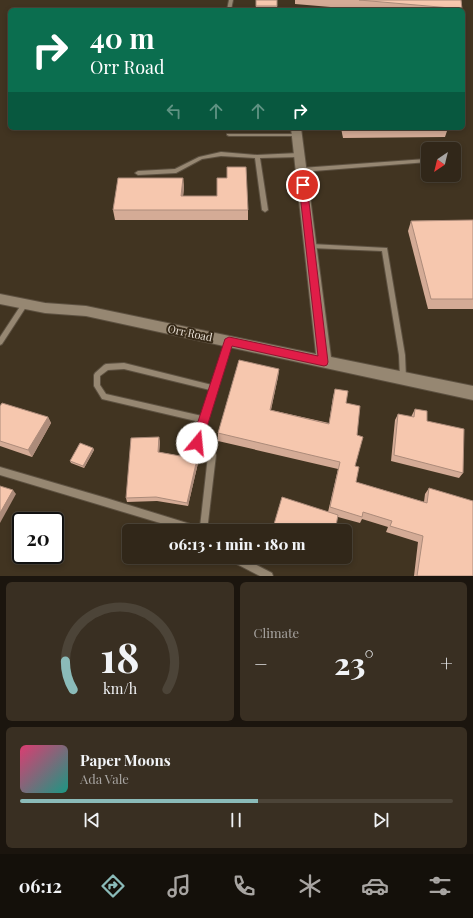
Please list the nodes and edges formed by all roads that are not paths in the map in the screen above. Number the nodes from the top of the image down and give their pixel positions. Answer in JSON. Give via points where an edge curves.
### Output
{"nodes":[{"id":1,"x":296,"y":132,"type":"edge"},
{"id":2,"x":229,"y":135,"type":"dead end"},
{"id":3,"x":299,"y":155,"type":"junction"},
{"id":4,"x":257,"y":156,"type":"junction"},
{"id":5,"x":421,"y":160,"type":"edge"},
{"id":6,"x":301,"y":170,"type":"junction"},
{"id":7,"x":138,"y":173,"type":"dead end"},
{"id":8,"x":265,"y":210,"type":"dead end"},
{"id":9,"x":311,"y":246,"type":"junction"},
{"id":10,"x":0,"y":299,"type":"edge"},
{"id":11,"x":25,"y":304,"type":"junction"},
{"id":12,"x":0,"y":342,"type":"edge"},
{"id":13,"x":229,"y":342,"type":"junction"},
{"id":14,"x":324,"y":362,"type":"junction"},
{"id":15,"x":403,"y":378,"type":"junction"},
{"id":16,"x":214,"y":388,"type":"junction"},
{"id":17,"x":473,"y":393,"type":"edge"},
{"id":18,"x":204,"y":420,"type":"junction"},
{"id":19,"x":0,"y":471,"type":"edge"},
{"id":20,"x":177,"y":524,"type":"edge"},
{"id":21,"x":204,"y":524,"type":"edge"},
{"id":22,"x":246,"y":564,"type":"edge"},
{"id":23,"x":269,"y":576,"type":"edge"}],
"edges":[{"from":1,"to":2,"type":"lane"},
{"from":1,"to":3,"type":"street"},
{"from":3,"to":4,"type":"lane"},
{"from":3,"to":6,"type":"street"},
{"from":4,"to":7,"type":"lane","via":[[221,154],[201,158],[176,171]]},
{"from":4,"to":8,"type":"lane"},
{"from":5,"to":6,"type":"lane"},
{"from":6,"to":9,"type":"street"},
{"from":9,"to":14,"type":"street"},
{"from":9,"to":15,"type":"lane","via":[[385,249],[402,355]]},
{"from":10,"to":11,"type":"street","name":"Orr Road"},
{"from":11,"to":12,"type":"lane"},
{"from":11,"to":13,"type":"street","name":"Orr Road","via":[[86,311]]},
{"from":13,"to":14,"type":"street","name":"Orr Road"},
{"from":13,"to":16,"type":"lane"},
{"from":14,"to":15,"type":"street","name":"Orr Road"},
{"from":15,"to":17,"type":"street","name":"Orr Road"},
{"from":16,"to":18,"type":"lane"},
{"from":16,"to":18,"type":"lane","via":[[124,366],[106,367],[97,375],[97,386],[104,397]]},
{"from":18,"to":21,"type":"lane","via":[[197,443],[212,455]]},
{"from":19,"to":20,"type":"lane"},
{"from":22,"to":23,"type":"lane"}]}
